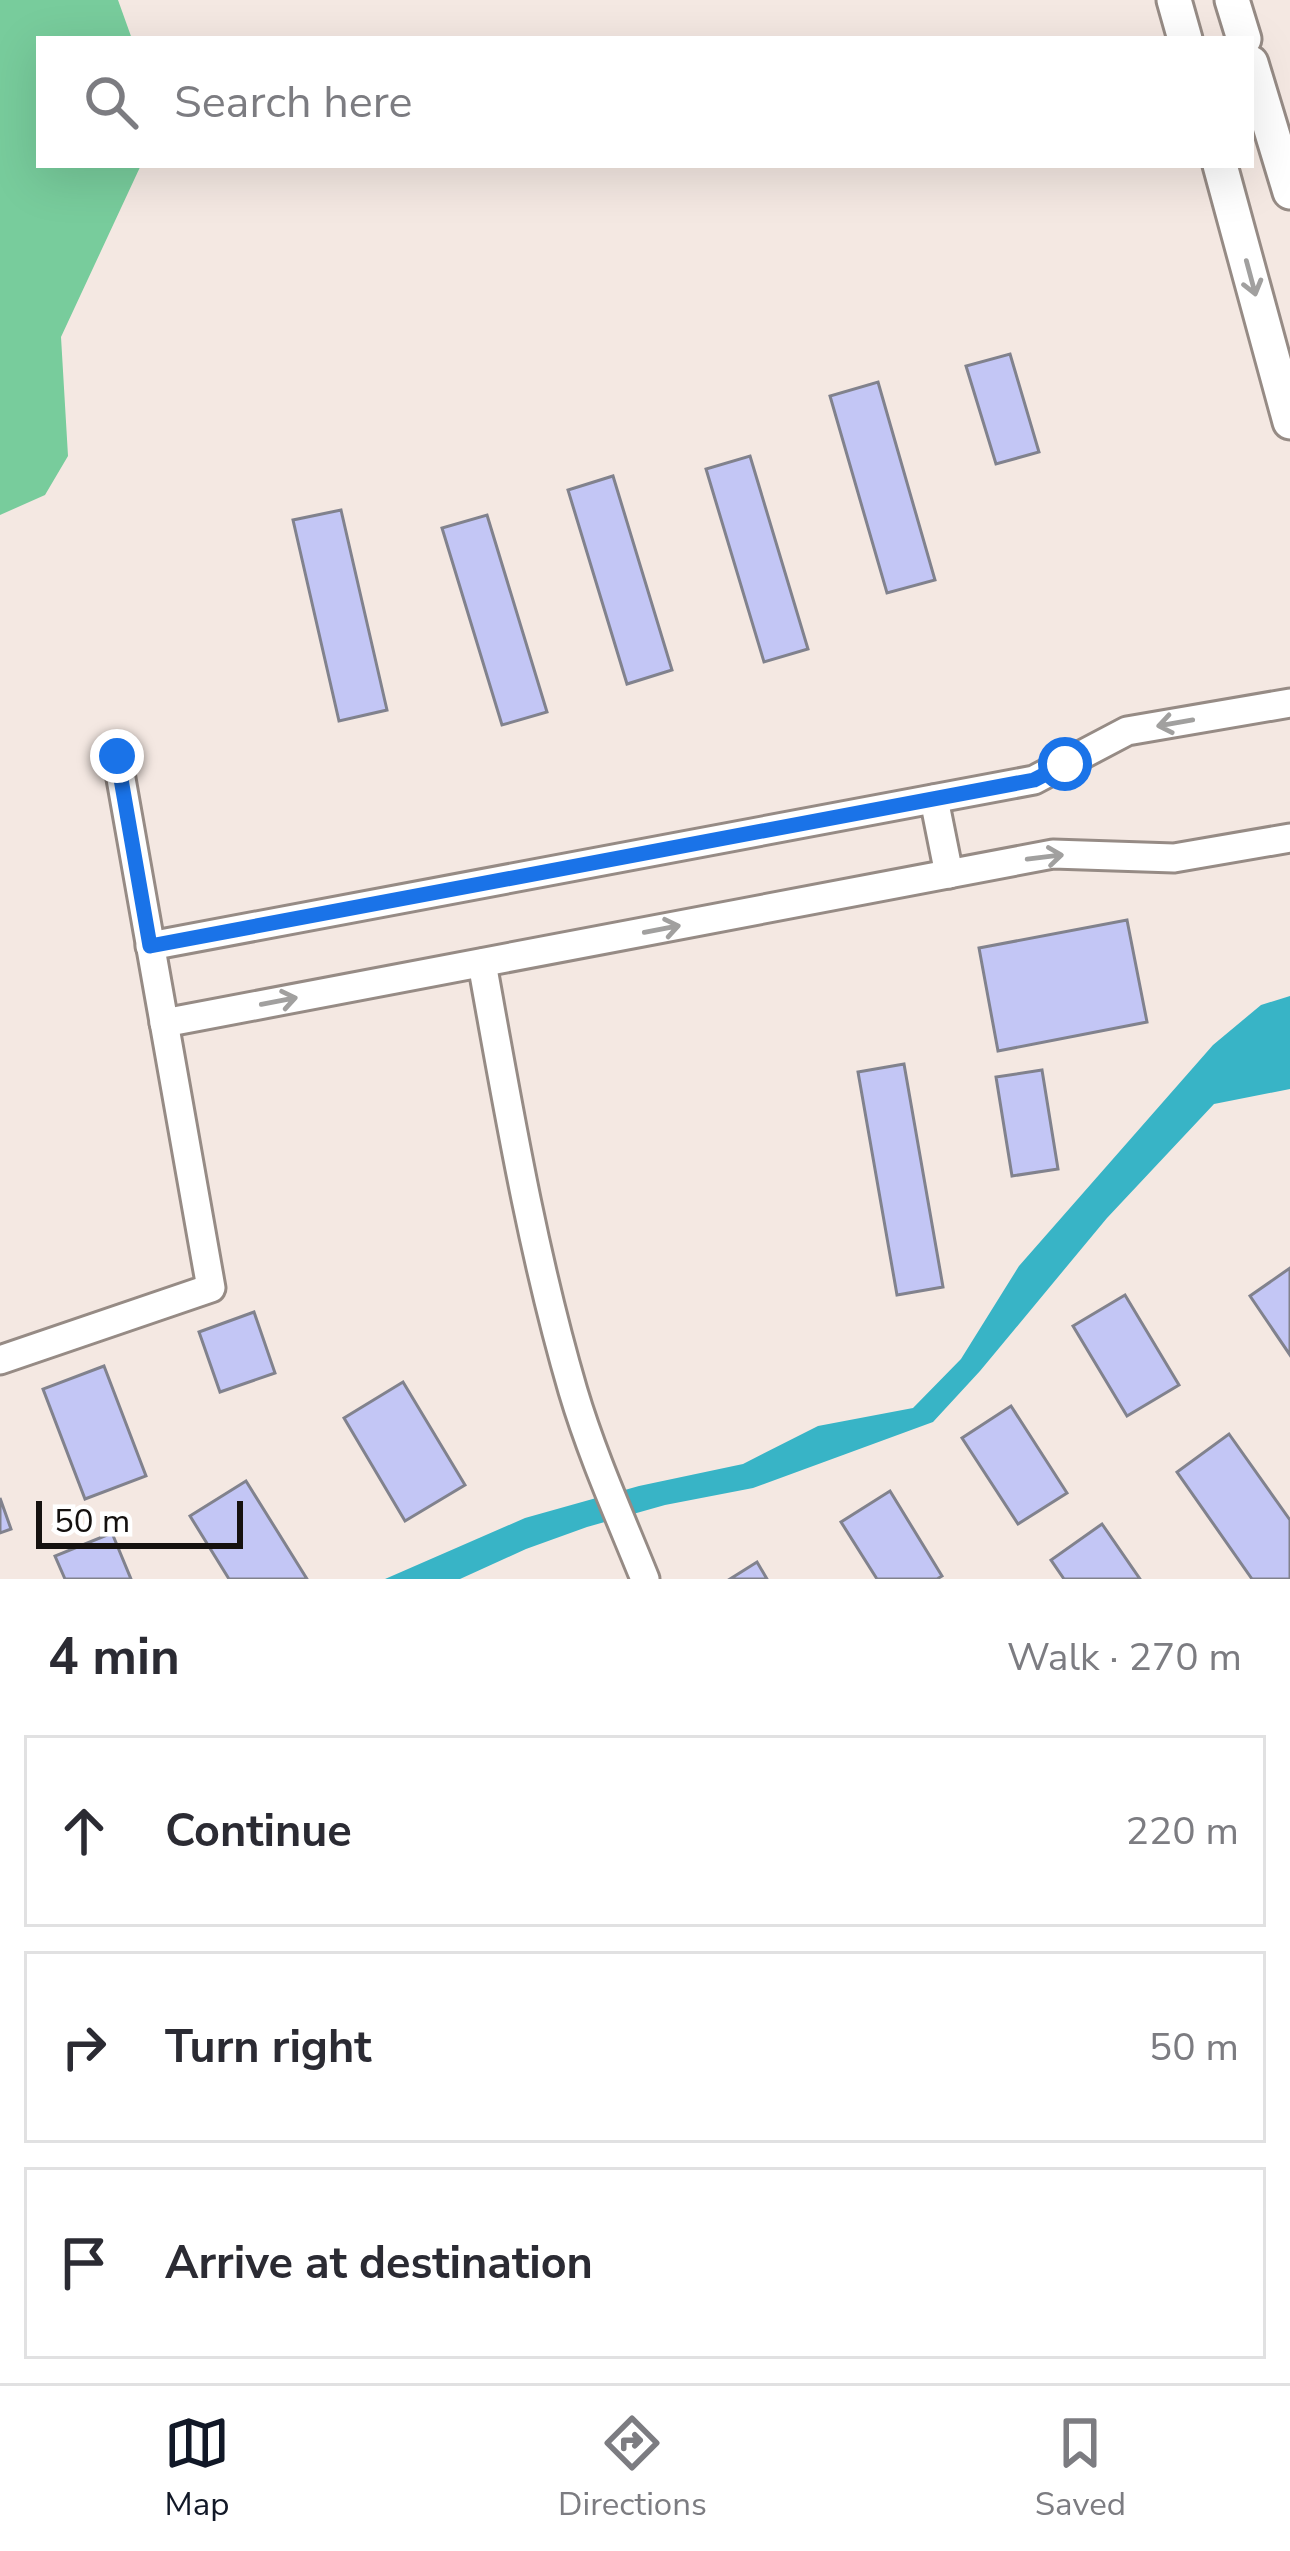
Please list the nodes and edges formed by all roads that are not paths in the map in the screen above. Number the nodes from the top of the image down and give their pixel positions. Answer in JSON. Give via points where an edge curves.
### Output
{"nodes":[{"id":1,"x":1174,"y":0,"type":"edge"},
{"id":2,"x":1232,"y":0,"type":"edge"},
{"id":3,"x":1184,"y":36,"type":"edge"},
{"id":4,"x":1243,"y":36,"type":"edge"},
{"id":5,"x":1254,"y":74,"type":"edge"},
{"id":6,"x":1221,"y":168,"type":"edge"},
{"id":7,"x":1290,"y":192,"type":"edge"},
{"id":8,"x":1290,"y":422,"type":"edge"},
{"id":9,"x":1290,"y":703,"type":"edge"},
{"id":10,"x":117,"y":756,"type":"dead end"},
{"id":11,"x":934,"y":799,"type":"junction"},
{"id":12,"x":1290,"y":838,"type":"edge"},
{"id":13,"x":949,"y":874,"type":"junction"},
{"id":14,"x":150,"y":946,"type":"junction"},
{"id":15,"x":482,"y":963,"type":"junction"},
{"id":16,"x":164,"y":1023,"type":"junction"},
{"id":17,"x":0,"y":1360,"type":"edge"},
{"id":18,"x":645,"y":1579,"type":"edge"}],
"edges":[{"from":1,"to":3,"type":"main road"},
{"from":2,"to":4,"type":"main road"},
{"from":5,"to":7,"type":"main road"},
{"from":6,"to":8,"type":"main road","one_way":true},
{"from":9,"to":11,"type":"street","one_way":true,"via":[[1127,730],[1034,780]]},
{"from":10,"to":14,"type":"street"},
{"from":11,"to":13,"type":"street"},
{"from":11,"to":14,"type":"street"},
{"from":13,"to":12,"type":"street","one_way":true,"via":[[1053,854],[1174,858]]},
{"from":15,"to":13,"type":"street","one_way":true},
{"from":14,"to":16,"type":"street"},
{"from":16,"to":15,"type":"street","one_way":true},
{"from":15,"to":18,"type":"street","via":[[548,1300],[575,1397]]},
{"from":16,"to":17,"type":"street","via":[[211,1288]]}]}
